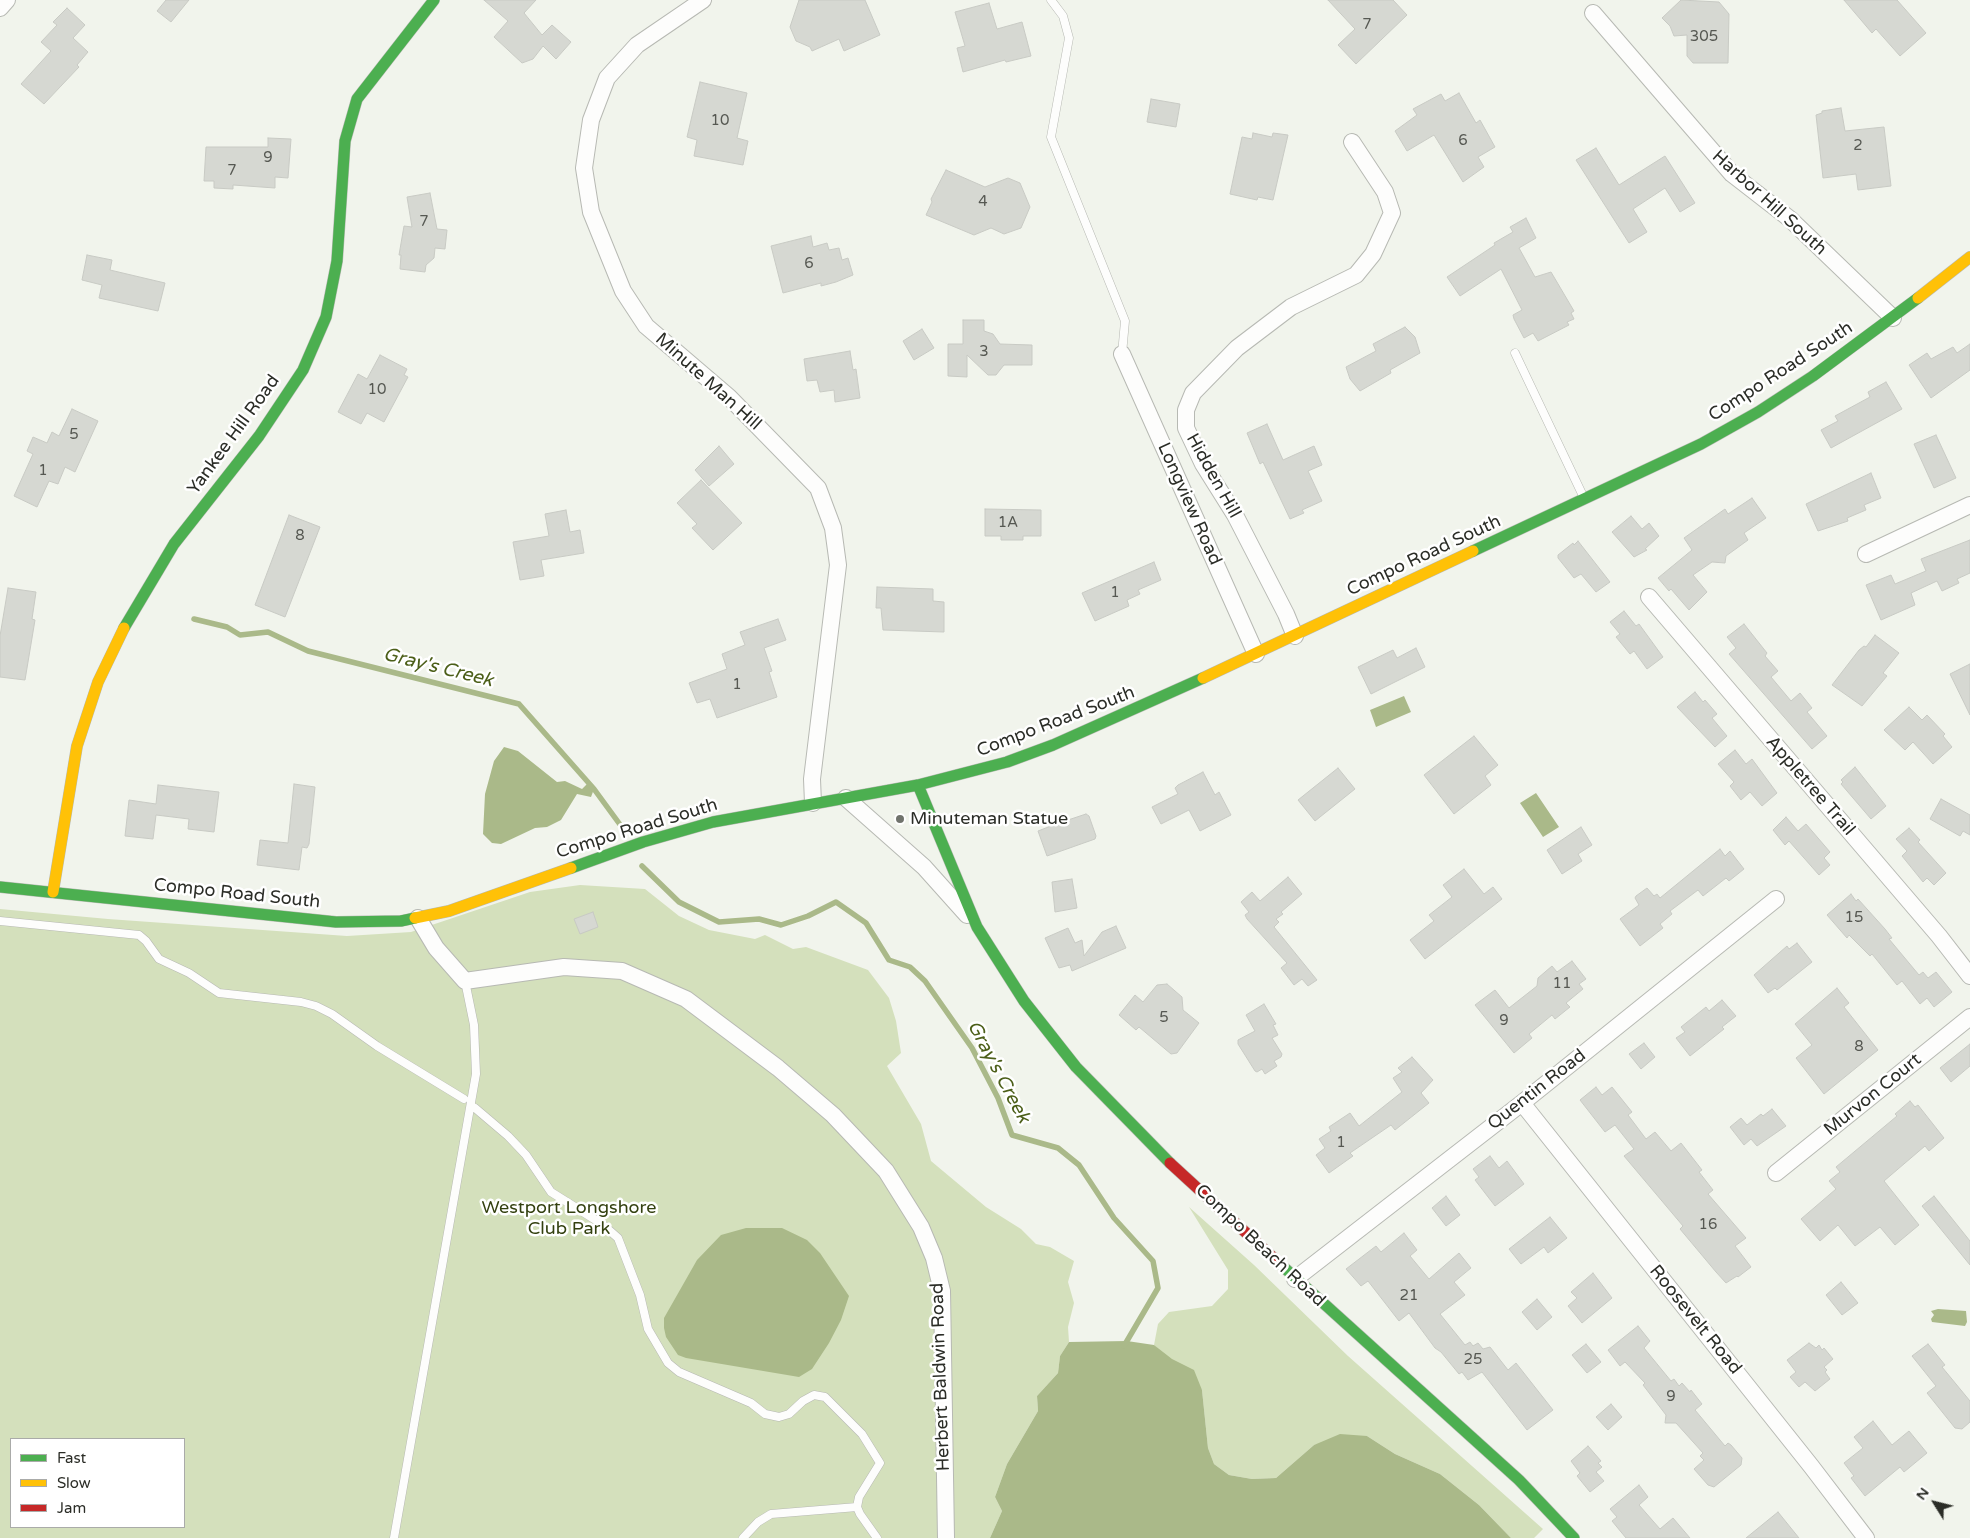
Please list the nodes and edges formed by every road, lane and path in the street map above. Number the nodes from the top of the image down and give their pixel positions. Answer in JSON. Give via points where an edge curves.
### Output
{"nodes":[{"id":1,"x":7,"y":0,"type":"edge"},
{"id":2,"x":434,"y":0,"type":"edge"},
{"id":3,"x":703,"y":0,"type":"edge"},
{"id":4,"x":1051,"y":0,"type":"edge"},
{"id":5,"x":0,"y":8,"type":"edge"},
{"id":6,"x":1593,"y":13,"type":"dead end"},
{"id":7,"x":1352,"y":142,"type":"dead end"},
{"id":8,"x":1970,"y":257,"type":"edge"},
{"id":9,"x":1893,"y":318,"type":"junction"},
{"id":10,"x":1515,"y":353,"type":"dead end"},
{"id":11,"x":1122,"y":354,"type":"joint"},
{"id":12,"x":1584,"y":500,"type":"junction"},
{"id":13,"x":1970,"y":505,"type":"edge"},
{"id":14,"x":1866,"y":554,"type":"dead end"},
{"id":15,"x":1649,"y":598,"type":"dead end"},
{"id":16,"x":1295,"y":636,"type":"junction"},
{"id":17,"x":1256,"y":654,"type":"junction"},
{"id":18,"x":918,"y":785,"type":"junction"},
{"id":19,"x":846,"y":798,"type":"junction"},
{"id":20,"x":813,"y":803,"type":"junction"},
{"id":21,"x":0,"y":887,"type":"edge"},
{"id":22,"x":53,"y":892,"type":"junction"},
{"id":23,"x":1776,"y":899,"type":"dead end"},
{"id":24,"x":418,"y":918,"type":"junction"},
{"id":25,"x":0,"y":921,"type":"edge"},
{"id":26,"x":977,"y":927,"type":"junction"},
{"id":27,"x":1970,"y":976,"type":"edge"},
{"id":28,"x":465,"y":981,"type":"junction"},
{"id":29,"x":1970,"y":1017,"type":"edge"},
{"id":30,"x":464,"y":1099,"type":"dead end"},
{"id":31,"x":1522,"y":1103,"type":"junction"},
{"id":32,"x":475,"y":1108,"type":"dead end"},
{"id":33,"x":1776,"y":1173,"type":"dead end"},
{"id":34,"x":1295,"y":1278,"type":"junction"},
{"id":35,"x":857,"y":1508,"type":"junction"},
{"id":36,"x":394,"y":1538,"type":"edge"},
{"id":37,"x":743,"y":1538,"type":"edge"},
{"id":38,"x":877,"y":1538,"type":"edge"},
{"id":39,"x":946,"y":1538,"type":"edge"},
{"id":40,"x":1574,"y":1538,"type":"edge"},
{"id":41,"x":1866,"y":1538,"type":"edge"}],
"edges":[{"from":1,"to":5,"type":"street"},
{"from":2,"to":22,"type":"street","name":"Yankee Hill Road","via":[[357,99],[345,141],[342,208],[326,317],[303,370],[259,436],[174,544],[129,617],[98,682],[77,746]]},
{"from":3,"to":20,"type":"street","name":"Minute Man Hill","via":[[637,45],[607,78],[591,120],[584,168],[591,212],[623,291],[646,326],[729,397],[818,488],[833,528],[838,565],[812,779]]},
{"from":4,"to":11,"type":"lane","via":[[1063,16],[1069,38],[1051,137],[1125,321]]},
{"from":6,"to":9,"type":"street","name":"Harbor Hill South","via":[[1732,174],[1790,219]]},
{"from":7,"to":16,"type":"street","name":"Hidden Hill","via":[[1385,192],[1392,213],[1373,254],[1356,275],[1291,308],[1236,348],[1193,393],[1186,410],[1186,428],[1203,464],[1235,515]]},
{"from":8,"to":9,"type":"street","name":"Compo Road South"},
{"from":9,"to":12,"type":"street","name":"Compo Road South","via":[[1813,376],[1733,427]]},
{"from":10,"to":12,"type":"lane"},
{"from":11,"to":17,"type":"street","name":"Longview Road"},
{"from":12,"to":16,"type":"street","name":"Compo Road South"},
{"from":13,"to":14,"type":"street"},
{"from":15,"to":27,"type":"street","name":"Appletree Trail"},
{"from":16,"to":17,"type":"street","name":"Compo Road South"},
{"from":17,"to":18,"type":"street","name":"Compo Road South","via":[[1053,745],[977,771]]},
{"from":18,"to":19,"type":"street","name":"Compo Road South"},
{"from":18,"to":26,"type":"street","name":"Compo Beach Road"},
{"from":19,"to":20,"type":"street","name":"Compo Road South"},
{"from":19,"to":26,"type":"street","name":"Compo Beach Road","via":[[924,868]]},
{"from":20,"to":24,"type":"street","name":"Compo Road South","via":[[678,831]]},
{"from":21,"to":22,"type":"street","name":"Compo Road South"},
{"from":22,"to":24,"type":"street","name":"Compo Road South","via":[[336,922]]},
{"from":23,"to":31,"type":"street","name":"Quentin Road"},
{"from":24,"to":28,"type":"street","via":[[436,948]]},
{"from":25,"to":30,"type":"lane","via":[[139,935],[159,959],[189,972],[219,993],[301,1002],[324,1010]]},
{"from":26,"to":34,"type":"street","name":"Compo Beach Road","via":[[1024,1001],[1088,1080],[1172,1165]]},
{"from":28,"to":36,"type":"lane","via":[[474,1025],[476,1074]]},
{"from":28,"to":39,"type":"street","name":"Herbert Baldwin Road","via":[[564,967],[622,970],[686,999],[785,1074],[833,1115],[886,1171],[921,1227],[934,1258],[942,1291]]},
{"from":29,"to":33,"type":"street","name":"Murvon Court"},
{"from":31,"to":34,"type":"street","name":"Quentin Road"},
{"from":31,"to":41,"type":"street","name":"Roosevelt Road"},
{"from":32,"to":35,"type":"lane","via":[[526,1155],[551,1192],[618,1238],[640,1295],[648,1329],[668,1363],[679,1372],[741,1398],[765,1414],[780,1417],[789,1414],[814,1395],[825,1397],[842,1413],[862,1434],[880,1464],[859,1497]]},
{"from":34,"to":40,"type":"street","name":"Compo Beach Road","via":[[1519,1480]]},
{"from":35,"to":37,"type":"lane","via":[[771,1514]]},
{"from":35,"to":38,"type":"lane"}]}
